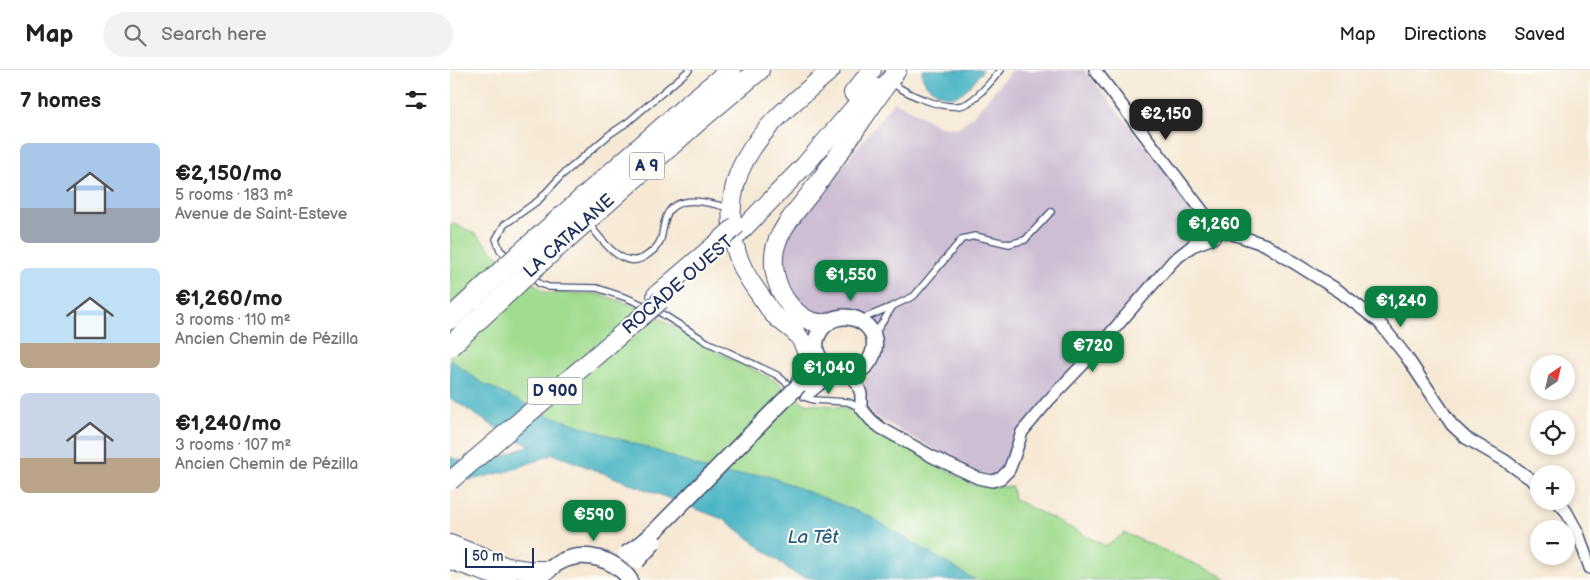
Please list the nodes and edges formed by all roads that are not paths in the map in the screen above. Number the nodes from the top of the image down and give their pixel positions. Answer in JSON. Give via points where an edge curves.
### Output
{"nodes":[{"id":1,"x":689,"y":70,"type":"edge"},
{"id":2,"x":731,"y":70,"type":"edge"},
{"id":3,"x":759,"y":70,"type":"edge"},
{"id":4,"x":831,"y":70,"type":"edge"},
{"id":5,"x":872,"y":70,"type":"edge"},
{"id":6,"x":886,"y":70,"type":"edge"},
{"id":7,"x":1001,"y":70,"type":"edge"},
{"id":8,"x":1095,"y":70,"type":"edge"},
{"id":9,"x":898,"y":79,"type":"edge"},
{"id":10,"x":1051,"y":212,"type":"dead end"},
{"id":11,"x":585,"y":220,"type":"junction"},
{"id":12,"x":1210,"y":221,"type":"junction"},
{"id":13,"x":731,"y":230,"type":"junction"},
{"id":14,"x":1221,"y":230,"type":"junction"},
{"id":15,"x":1192,"y":246,"type":"junction"},
{"id":16,"x":754,"y":287,"type":"junction"},
{"id":17,"x":658,"y":298,"type":"junction"},
{"id":18,"x":893,"y":306,"type":"junction"},
{"id":19,"x":450,"y":319,"type":"edge"},
{"id":20,"x":860,"y":320,"type":"junction"},
{"id":21,"x":826,"y":323,"type":"junction"},
{"id":22,"x":873,"y":337,"type":"junction"},
{"id":23,"x":816,"y":345,"type":"junction"},
{"id":24,"x":450,"y":346,"type":"edge"},
{"id":25,"x":845,"y":374,"type":"junction"},
{"id":26,"x":803,"y":388,"type":"junction"},
{"id":27,"x":861,"y":408,"type":"junction"},
{"id":28,"x":450,"y":471,"type":"edge"},
{"id":29,"x":1530,"y":479,"type":"edge"},
{"id":30,"x":450,"y":481,"type":"edge"},
{"id":31,"x":1566,"y":510,"type":"edge"},
{"id":32,"x":450,"y":544,"type":"edge"},
{"id":33,"x":631,"y":557,"type":"junction"},
{"id":34,"x":450,"y":560,"type":"edge"},
{"id":35,"x":607,"y":561,"type":"junction"},
{"id":36,"x":1590,"y":568,"type":"edge"},
{"id":37,"x":450,"y":569,"type":"edge"},
{"id":38,"x":543,"y":575,"type":"edge"},
{"id":39,"x":480,"y":580,"type":"edge"},
{"id":40,"x":508,"y":580,"type":"edge"},
{"id":41,"x":630,"y":580,"type":"edge"},
{"id":42,"x":634,"y":580,"type":"edge"}],
"edges":[{"from":1,"to":27,"type":"lane","via":[[561,176],[539,200],[504,225],[496,239],[500,250],[540,284],[598,288],[627,298],[777,376],[805,398],[848,402]]},
{"from":2,"to":19,"type":"highway","name":"LA CATALANE","number":"A 9","bridge":true},
{"from":3,"to":11,"type":"highway","name":"LA CATALANE","number":"A 9"},
{"from":4,"to":13,"type":"highway","via":[[781,114],[744,161],[736,182]]},
{"from":5,"to":13,"type":"highway","name":"ROCADE OUEST","number":"D 900"},
{"from":6,"to":13,"type":"highway","name":"ROCADE OUEST","number":"D 900","via":[[804,166]]},
{"from":7,"to":9,"type":"lane","via":[[978,95],[966,104],[956,106],[913,96]]},
{"from":8,"to":12,"type":"street"},
{"from":9,"to":21,"type":"highway","via":[[785,227],[777,242],[774,269],[785,298],[805,319],[816,324]]},
{"from":10,"to":18,"type":"lane","via":[[1024,240],[1009,244],[975,236],[962,239],[914,296]]},
{"from":11,"to":13,"type":"lane","via":[[614,254],[633,260],[644,258],[656,249],[667,215],[675,205],[688,202],[710,204]]},
{"from":11,"to":24,"type":"highway","name":"LA CATALANE","number":"A 9","bridge":true},
{"from":12,"to":14,"type":"street"},
{"from":12,"to":15,"type":"street"},
{"from":13,"to":16,"type":"highway","via":[[741,265]]},
{"from":13,"to":17,"type":"highway","name":"ROCADE OUEST","number":"D 900"},
{"from":14,"to":15,"type":"street","via":[[1213,238]]},
{"from":14,"to":29,"type":"street","via":[[1266,245],[1339,291],[1379,322],[1452,425],[1466,438]]},
{"from":15,"to":27,"type":"street","via":[[1173,261],[1022,432],[1014,460],[1001,478],[992,481],[978,478],[933,456],[881,428]]},
{"from":16,"to":23,"type":"highway"},
{"from":16,"to":26,"type":"highway","via":[[773,314],[797,333],[805,346],[808,360]]},
{"from":17,"to":28,"type":"highway","name":"ROCADE OUEST","number":"D 900"},
{"from":17,"to":30,"type":"highway","name":"ROCADE OUEST","number":"D 900","bridge":true},
{"from":18,"to":20,"type":"lane"},
{"from":18,"to":22,"type":"lane"},
{"from":20,"to":21,"type":"main road","via":[[846,316]]},
{"from":20,"to":22,"type":"main road"},
{"from":21,"to":23,"type":"main road"},
{"from":22,"to":25,"type":"main road","via":[[871,359],[864,368]]},
{"from":23,"to":25,"type":"main road","via":[[824,366]]},
{"from":23,"to":26,"type":"main road","via":[[814,366]]},
{"from":25,"to":26,"type":"main road","via":[[829,376]]},
{"from":25,"to":27,"type":"street","via":[[857,384]]},
{"from":26,"to":33,"type":"main road","bridge":true,"via":[[638,546]]},
{"from":31,"to":36,"type":"street","via":[[1578,532]]},
{"from":32,"to":38,"type":"highway","via":[[507,566]]},
{"from":33,"to":35,"type":"main road"},
{"from":33,"to":42,"type":"main road"},
{"from":34,"to":40,"type":"highway"},
{"from":35,"to":38,"type":"main road","via":[[576,557],[561,561]]},
{"from":35,"to":41,"type":"main road"},
{"from":37,"to":39,"type":"highway"}]}
